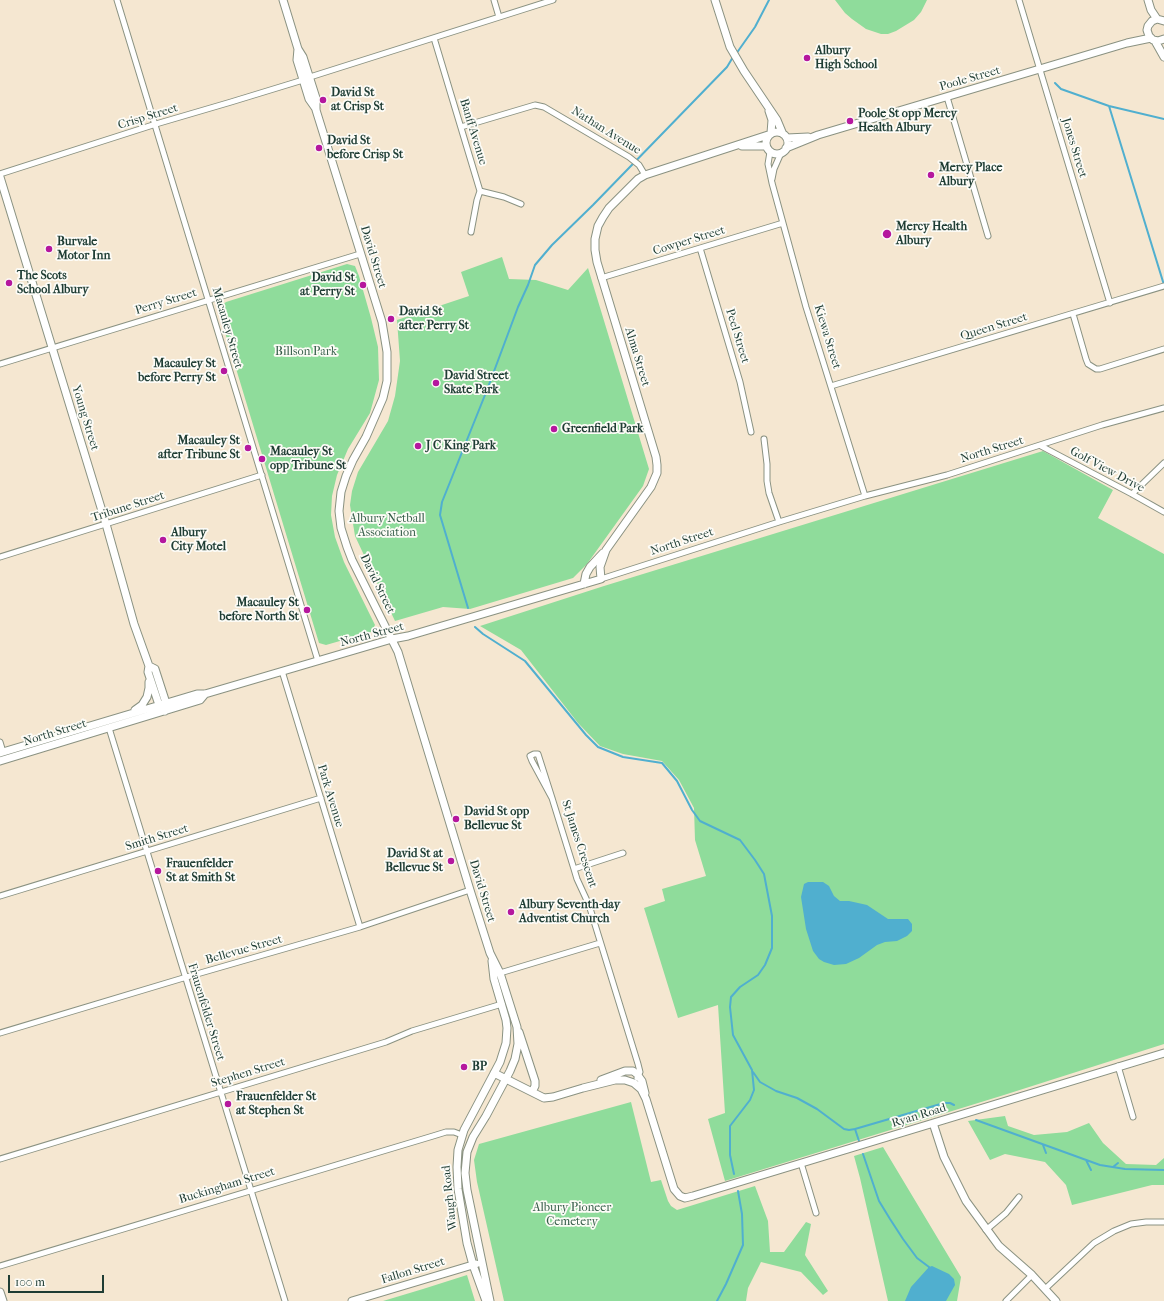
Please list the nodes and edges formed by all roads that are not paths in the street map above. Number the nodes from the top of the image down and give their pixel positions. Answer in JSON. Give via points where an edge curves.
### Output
{"nodes":[{"id":1,"x":117,"y":0,"type":"edge"},
{"id":2,"x":283,"y":0,"type":"edge"},
{"id":3,"x":494,"y":0,"type":"edge"},
{"id":4,"x":553,"y":0,"type":"edge"},
{"id":5,"x":715,"y":0,"type":"edge"},
{"id":6,"x":1019,"y":0,"type":"edge"},
{"id":7,"x":1148,"y":0,"type":"edge"},
{"id":8,"x":1151,"y":10,"type":"junction"},
{"id":9,"x":499,"y":17,"type":"junction"},
{"id":10,"x":1161,"y":20,"type":"edge"},
{"id":11,"x":1148,"y":26,"type":"junction"},
{"id":12,"x":434,"y":38,"type":"junction"},
{"id":13,"x":1164,"y":39,"type":"edge"},
{"id":14,"x":1153,"y":40,"type":"junction"},
{"id":15,"x":1127,"y":44,"type":"junction"},
{"id":16,"x":1164,"y":57,"type":"edge"},
{"id":17,"x":1040,"y":70,"type":"junction"},
{"id":18,"x":306,"y":78,"type":"junction"},
{"id":19,"x":947,"y":97,"type":"junction"},
{"id":20,"x":768,"y":107,"type":"junction"},
{"id":21,"x":156,"y":124,"type":"junction"},
{"id":22,"x":461,"y":127,"type":"junction"},
{"id":23,"x":769,"y":134,"type":"junction"},
{"id":24,"x":784,"y":135,"type":"junction"},
{"id":25,"x":818,"y":135,"type":"junction"},
{"id":26,"x":734,"y":147,"type":"junction"},
{"id":27,"x":768,"y":149,"type":"junction"},
{"id":28,"x":784,"y":151,"type":"junction"},
{"id":29,"x":0,"y":174,"type":"edge"},
{"id":30,"x":645,"y":175,"type":"junction"},
{"id":31,"x":0,"y":177,"type":"edge"},
{"id":32,"x":772,"y":183,"type":"junction"},
{"id":33,"x":480,"y":191,"type":"junction"},
{"id":34,"x":521,"y":204,"type":"dead end"},
{"id":35,"x":783,"y":222,"type":"junction"},
{"id":36,"x":471,"y":232,"type":"dead end"},
{"id":37,"x":988,"y":236,"type":"dead end"},
{"id":38,"x":700,"y":248,"type":"junction"},
{"id":39,"x":360,"y":254,"type":"junction"},
{"id":40,"x":601,"y":278,"type":"junction"},
{"id":41,"x":1164,"y":286,"type":"edge"},
{"id":42,"x":209,"y":300,"type":"junction"},
{"id":43,"x":1110,"y":303,"type":"junction"},
{"id":44,"x":1073,"y":314,"type":"junction"},
{"id":45,"x":52,"y":348,"type":"junction"},
{"id":46,"x":1164,"y":349,"type":"edge"},
{"id":47,"x":0,"y":364,"type":"edge"},
{"id":48,"x":831,"y":386,"type":"junction"},
{"id":49,"x":1164,"y":408,"type":"edge"},
{"id":50,"x":751,"y":432,"type":"dead end"},
{"id":51,"x":764,"y":439,"type":"dead end"},
{"id":52,"x":1041,"y":446,"type":"junction"},
{"id":53,"x":1164,"y":463,"type":"edge"},
{"id":54,"x":262,"y":475,"type":"junction"},
{"id":55,"x":1132,"y":494,"type":"junction"},
{"id":56,"x":865,"y":496,"type":"junction"},
{"id":57,"x":1164,"y":512,"type":"edge"},
{"id":58,"x":779,"y":522,"type":"junction"},
{"id":59,"x":106,"y":524,"type":"junction"},
{"id":60,"x":606,"y":550,"type":"junction"},
{"id":61,"x":0,"y":557,"type":"edge"},
{"id":62,"x":601,"y":579,"type":"junction"},
{"id":63,"x":584,"y":584,"type":"junction"},
{"id":64,"x":392,"y":639,"type":"junction"},
{"id":65,"x":318,"y":661,"type":"junction"},
{"id":66,"x":149,"y":669,"type":"junction"},
{"id":67,"x":282,"y":671,"type":"junction"},
{"id":68,"x":205,"y":694,"type":"junction"},
{"id":69,"x":162,"y":704,"type":"junction"},
{"id":70,"x":165,"y":711,"type":"junction"},
{"id":71,"x":126,"y":715,"type":"junction"},
{"id":72,"x":109,"y":728,"type":"junction"},
{"id":73,"x":0,"y":742,"type":"edge"},
{"id":74,"x":1,"y":753,"type":"edge"},
{"id":75,"x":0,"y":761,"type":"edge"},
{"id":76,"x":320,"y":798,"type":"junction"},
{"id":77,"x":552,"y":798,"type":"junction"},
{"id":78,"x":147,"y":852,"type":"junction"},
{"id":79,"x":623,"y":853,"type":"dead end"},
{"id":80,"x":574,"y":869,"type":"junction"},
{"id":81,"x":470,"y":890,"type":"junction"},
{"id":82,"x":0,"y":896,"type":"edge"},
{"id":83,"x":360,"y":927,"type":"junction"},
{"id":84,"x":600,"y":943,"type":"junction"},
{"id":85,"x":490,"y":953,"type":"junction"},
{"id":86,"x":500,"y":974,"type":"junction"},
{"id":87,"x":186,"y":977,"type":"junction"},
{"id":88,"x":502,"y":1004,"type":"junction"},
{"id":89,"x":516,"y":1023,"type":"junction"},
{"id":90,"x":0,"y":1033,"type":"edge"},
{"id":91,"x":1164,"y":1052,"type":"edge"},
{"id":92,"x":1118,"y":1066,"type":"junction"},
{"id":93,"x":494,"y":1073,"type":"junction"},
{"id":94,"x":639,"y":1076,"type":"junction"},
{"id":95,"x":506,"y":1079,"type":"junction"},
{"id":96,"x":634,"y":1083,"type":"junction"},
{"id":97,"x":583,"y":1088,"type":"junction"},
{"id":98,"x":220,"y":1092,"type":"junction"},
{"id":99,"x":532,"y":1092,"type":"junction"},
{"id":100,"x":646,"y":1099,"type":"junction"},
{"id":101,"x":1133,"y":1117,"type":"dead end"},
{"id":102,"x":933,"y":1123,"type":"junction"},
{"id":103,"x":462,"y":1135,"type":"junction"},
{"id":104,"x":0,"y":1159,"type":"edge"},
{"id":105,"x":801,"y":1163,"type":"junction"},
{"id":106,"x":251,"y":1190,"type":"junction"},
{"id":107,"x":680,"y":1196,"type":"joint"},
{"id":108,"x":1019,"y":1197,"type":"dead end"},
{"id":109,"x":816,"y":1213,"type":"dead end"},
{"id":110,"x":1164,"y":1222,"type":"edge"},
{"id":111,"x":986,"y":1230,"type":"junction"},
{"id":112,"x":482,"y":1262,"type":"junction"},
{"id":113,"x":472,"y":1265,"type":"junction"},
{"id":114,"x":0,"y":1266,"type":"edge"},
{"id":115,"x":1032,"y":1275,"type":"junction"},
{"id":116,"x":1045,"y":1289,"type":"junction"},
{"id":117,"x":0,"y":1292,"type":"edge"},
{"id":118,"x":3,"y":1301,"type":"edge"},
{"id":119,"x":285,"y":1301,"type":"edge"},
{"id":120,"x":352,"y":1301,"type":"edge"},
{"id":121,"x":486,"y":1301,"type":"edge"},
{"id":122,"x":490,"y":1301,"type":"edge"},
{"id":123,"x":1006,"y":1301,"type":"edge"},
{"id":124,"x":1056,"y":1301,"type":"edge"}],
"edges":[{"from":1,"to":21,"type":"street","name":"Macauley Street"},
{"from":2,"to":18,"type":"street","name":"David Street","via":[[298,49],[303,57]]},
{"from":3,"to":9,"type":"street"},
{"from":4,"to":9,"type":"street","name":"Crisp Street"},
{"from":5,"to":20,"type":"street","via":[[732,51]]},
{"from":6,"to":17,"type":"street","name":"Jones Street"},
{"from":7,"to":8,"type":"street"},
{"from":8,"to":10,"type":"street"},
{"from":8,"to":11,"type":"street"},
{"from":9,"to":12,"type":"street","name":"Crisp Street"},
{"from":10,"to":11,"type":"street","name":"Poole Street"},
{"from":11,"to":14,"type":"street","via":[[1149,36]]},
{"from":11,"to":15,"type":"street","name":"Poole Street","via":[[1140,36]]},
{"from":12,"to":18,"type":"street","name":"Crisp Street"},
{"from":12,"to":22,"type":"street","name":"Banff Avenue"},
{"from":13,"to":14,"type":"street","name":"Poole Street"},
{"from":14,"to":15,"type":"street","name":"Poole Street"},
{"from":14,"to":16,"type":"street"},
{"from":15,"to":17,"type":"street","name":"Poole Street"},
{"from":17,"to":19,"type":"street","name":"Poole Street"},
{"from":17,"to":43,"type":"street","name":"Jones Street"},
{"from":18,"to":21,"type":"street","name":"Crisp Street"},
{"from":18,"to":39,"type":"street","name":"David Street","via":[[316,98],[316,110]]},
{"from":19,"to":25,"type":"street","name":"Poole Street"},
{"from":19,"to":37,"type":"street"},
{"from":20,"to":23,"type":"street","via":[[772,120]]},
{"from":20,"to":24,"type":"street"},
{"from":21,"to":29,"type":"street","name":"Crisp Street"},
{"from":21,"to":42,"type":"street","name":"Macauley Street"},
{"from":22,"to":30,"type":"street","name":"Nathan Avenue","via":[[539,105],[631,158]]},
{"from":22,"to":33,"type":"street","name":"Banff Avenue"},
{"from":23,"to":24,"type":"street","via":[[774,132]]},
{"from":23,"to":26,"type":"street"},
{"from":23,"to":27,"type":"street","via":[[766,138]]},
{"from":24,"to":25,"type":"street","name":"Poole Street","via":[[801,138]]},
{"from":24,"to":28,"type":"street","via":[[788,145]]},
{"from":25,"to":28,"type":"street","name":"Poole Street"},
{"from":26,"to":27,"type":"street","via":[[757,145]]},
{"from":26,"to":30,"type":"street"},
{"from":27,"to":28,"type":"street","via":[[773,153]]},
{"from":27,"to":32,"type":"street","name":"Kiewa Street"},
{"from":28,"to":32,"type":"street","name":"Kiewa Street","via":[[774,169]]},
{"from":30,"to":40,"type":"street","name":"Alma Street","via":[[610,208],[598,226],[595,250]]},
{"from":31,"to":45,"type":"street","name":"Young Street"},
{"from":32,"to":35,"type":"street","name":"Kiewa Street"},
{"from":33,"to":34,"type":"street"},
{"from":33,"to":36,"type":"street"},
{"from":35,"to":38,"type":"street","name":"Cowper Street"},
{"from":35,"to":48,"type":"street","name":"Kiewa Street"},
{"from":38,"to":40,"type":"street","name":"Cowper Street"},
{"from":38,"to":50,"type":"street","name":"Peel Street","via":[[740,382]]},
{"from":39,"to":42,"type":"street","name":"Perry Street"},
{"from":39,"to":64,"type":"street","name":"David Street","via":[[384,330],[387,381],[377,413],[346,476],[339,511],[344,538],[352,560]]},
{"from":40,"to":60,"type":"street","name":"Alma Street","via":[[657,465],[657,473],[651,487]]},
{"from":41,"to":43,"type":"street","name":"Queen Street"},
{"from":42,"to":45,"type":"street","name":"Perry Street"},
{"from":42,"to":54,"type":"street","name":"Macauley Street"},
{"from":43,"to":44,"type":"street","name":"Queen Street"},
{"from":44,"to":46,"type":"street","via":[[1088,364],[1096,369]]},
{"from":44,"to":48,"type":"street","name":"Queen Street"},
{"from":45,"to":47,"type":"street","name":"Perry Street"},
{"from":45,"to":59,"type":"street","name":"Young Street"},
{"from":48,"to":56,"type":"street","name":"Kiewa Street"},
{"from":49,"to":52,"type":"street","name":"North Street","via":[[1102,425]]},
{"from":51,"to":58,"type":"street","via":[[769,493]]},
{"from":52,"to":55,"type":"street","name":"Golf View Drive"},
{"from":52,"to":56,"type":"street","name":"North Street"},
{"from":53,"to":55,"type":"street"},
{"from":54,"to":59,"type":"street","name":"Tribune Street"},
{"from":54,"to":65,"type":"street","name":"Macauley Street"},
{"from":55,"to":57,"type":"street","name":"Golf View Drive"},
{"from":56,"to":58,"type":"street","name":"North Street"},
{"from":58,"to":62,"type":"street","name":"North Street"},
{"from":59,"to":61,"type":"street","name":"Tribune Street"},
{"from":59,"to":66,"type":"street","name":"Young Street"},
{"from":60,"to":62,"type":"street","name":"Alma Street","via":[[600,567]]},
{"from":60,"to":63,"type":"street","name":"Alma Street","via":[[590,567]]},
{"from":62,"to":63,"type":"street","name":"North Street"},
{"from":63,"to":64,"type":"street","name":"North Street"},
{"from":64,"to":65,"type":"street","name":"North Street"},
{"from":64,"to":81,"type":"street","name":"David Street"},
{"from":65,"to":67,"type":"street","name":"North Street"},
{"from":66,"to":69,"type":"street","name":"Young Street"},
{"from":66,"to":71,"type":"street","via":[[147,697],[139,708]]},
{"from":67,"to":68,"type":"street","name":"North Street"},
{"from":67,"to":76,"type":"street","name":"Park Avenue"},
{"from":68,"to":69,"type":"street","name":"North Street"},
{"from":68,"to":70,"type":"street","name":"North Street","via":[[200,700]]},
{"from":69,"to":70,"type":"street","name":"Young Street"},
{"from":69,"to":71,"type":"street","name":"North Street"},
{"from":70,"to":72,"type":"street","name":"North Street"},
{"from":71,"to":74,"type":"street","name":"North Street"},
{"from":72,"to":75,"type":"street","name":"North Street"},
{"from":72,"to":78,"type":"street","name":"Frauenfelder Street"},
{"from":73,"to":74,"type":"street"},
{"from":76,"to":78,"type":"street","name":"Smith Street"},
{"from":76,"to":83,"type":"street","name":"Park Avenue"},
{"from":77,"to":77,"type":"street","name":"St James Crescent","via":[[530,756],[534,754],[538,754]]},
{"from":77,"to":80,"type":"street","name":"St James Crescent"},
{"from":78,"to":82,"type":"street","name":"Smith Street"},
{"from":78,"to":87,"type":"street","name":"Frauenfelder Street"},
{"from":79,"to":80,"type":"street"},
{"from":80,"to":84,"type":"street","name":"St James Crescent"},
{"from":81,"to":83,"type":"street","name":"Bellevue Street"},
{"from":81,"to":85,"type":"street","name":"David Street"},
{"from":83,"to":87,"type":"street","name":"Bellevue Street"},
{"from":84,"to":86,"type":"street"},
{"from":84,"to":94,"type":"street","name":"St James Crescent","via":[[638,1064]]},
{"from":85,"to":86,"type":"street","name":"David Street"},
{"from":85,"to":88,"type":"street","name":"David Street","via":[[494,979]]},
{"from":86,"to":89,"type":"street","name":"David Street"},
{"from":87,"to":90,"type":"street","name":"Bellevue Street"},
{"from":87,"to":98,"type":"street","name":"Frauenfelder Street"},
{"from":88,"to":93,"type":"street","name":"David Street","via":[[508,1035]]},
{"from":88,"to":98,"type":"street","name":"Stephen Street"},
{"from":89,"to":95,"type":"street","name":"David Street","via":[[517,1050]]},
{"from":89,"to":99,"type":"street","via":[[535,1081]]},
{"from":91,"to":92,"type":"street","name":"Ryan Road"},
{"from":92,"to":101,"type":"street"},
{"from":92,"to":102,"type":"street","name":"Ryan Road"},
{"from":93,"to":95,"type":"street"},
{"from":93,"to":103,"type":"street","name":"Waugh Road"},
{"from":94,"to":96,"type":"street"},
{"from":94,"to":97,"type":"street","via":[[628,1070]]},
{"from":94,"to":100,"type":"street","name":"St James Crescent"},
{"from":95,"to":99,"type":"street"},
{"from":95,"to":112,"type":"street","name":"Waugh Road","via":[[467,1152],[467,1190]]},
{"from":96,"to":97,"type":"street","via":[[619,1080]]},
{"from":96,"to":100,"type":"street","name":"St James Crescent"},
{"from":97,"to":99,"type":"street","via":[[549,1098]]},
{"from":98,"to":104,"type":"street","name":"Stephen Street"},
{"from":98,"to":106,"type":"street","name":"Frauenfelder Street"},
{"from":100,"to":107,"type":"street","name":"St James Crescent","via":[[674,1189]]},
{"from":102,"to":105,"type":"street","name":"Ryan Road"},
{"from":102,"to":111,"type":"street","via":[[944,1157],[966,1201]]},
{"from":103,"to":106,"type":"street","name":"Buckingham Street","via":[[446,1132]]},
{"from":103,"to":113,"type":"street","name":"Waugh Road","via":[[458,1150],[458,1189]]},
{"from":105,"to":107,"type":"street","name":"Ryan Road","via":[[693,1196]]},
{"from":105,"to":109,"type":"street"},
{"from":106,"to":114,"type":"street","name":"Buckingham Street"},
{"from":106,"to":119,"type":"street","name":"Frauenfelder Street"},
{"from":108,"to":111,"type":"street","via":[[1006,1213]]},
{"from":110,"to":116,"type":"street","via":[[1131,1224],[1114,1231],[1094,1243]]},
{"from":111,"to":115,"type":"street","via":[[999,1246]]},
{"from":112,"to":113,"type":"street","name":"Fallon Street"},
{"from":112,"to":122,"type":"street","name":"Waugh Road"},
{"from":113,"to":120,"type":"street","name":"Fallon Street"},
{"from":113,"to":121,"type":"street","name":"Waugh Road"},
{"from":115,"to":116,"type":"street"},
{"from":115,"to":123,"type":"street"},
{"from":116,"to":124,"type":"street"},
{"from":117,"to":118,"type":"street"}]}
